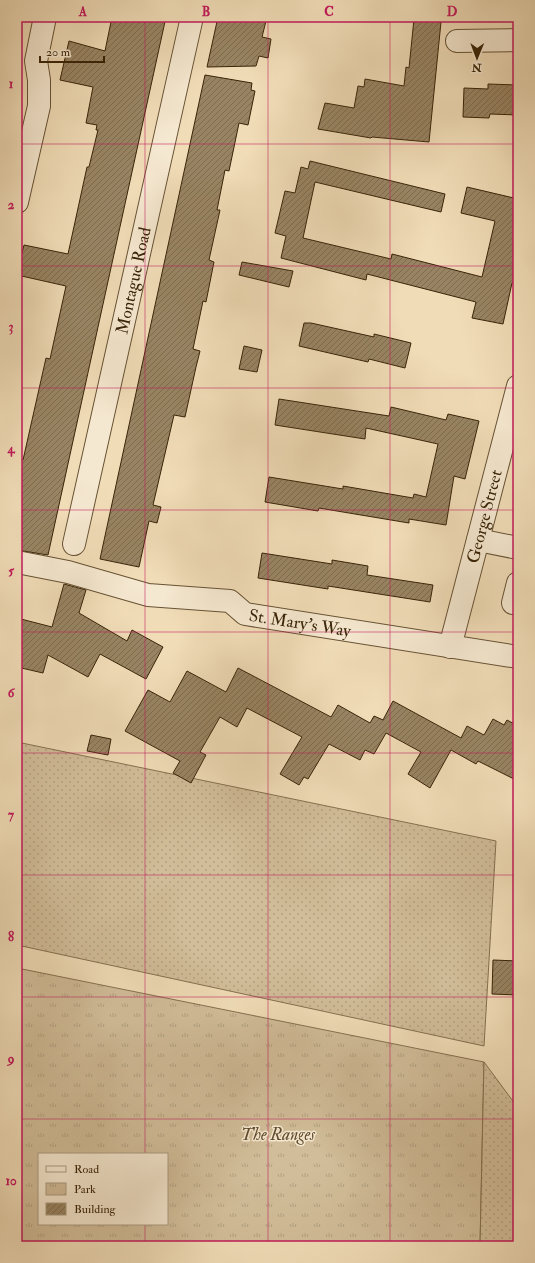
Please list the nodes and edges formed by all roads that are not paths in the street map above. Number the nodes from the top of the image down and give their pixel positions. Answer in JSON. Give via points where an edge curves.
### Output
{"nodes":[{"id":1,"x":45,"y":17,"type":"edge"},
{"id":2,"x":192,"y":17,"type":"edge"},
{"id":3,"x":518,"y":40,"type":"edge"},
{"id":4,"x":457,"y":41,"type":"dead end"},
{"id":5,"x":17,"y":202,"type":"edge"},
{"id":6,"x":518,"y":386,"type":"edge"},
{"id":7,"x":478,"y":540,"type":"junction"},
{"id":8,"x":74,"y":544,"type":"dead end"},
{"id":9,"x":518,"y":548,"type":"edge"},
{"id":10,"x":17,"y":562,"type":"edge"},
{"id":11,"x":518,"y":583,"type":"edge"},
{"id":12,"x":518,"y":604,"type":"edge"},
{"id":13,"x":450,"y":646,"type":"junction"},
{"id":14,"x":518,"y":657,"type":"edge"}],
"edges":[{"from":1,"to":5,"type":"street","via":[[36,61],[40,80],[39,106]]},
{"from":2,"to":8,"type":"street","name":"Montague Road"},
{"from":3,"to":4,"type":"street"},
{"from":6,"to":7,"type":"street","name":"George Street"},
{"from":7,"to":9,"type":"street"},
{"from":7,"to":13,"type":"street","name":"George Street"},
{"from":10,"to":13,"type":"street","name":"St. Mary's Way","via":[[68,572],[148,595],[230,601],[245,614]]},
{"from":11,"to":12,"type":"street","via":[[513,603]]},
{"from":13,"to":14,"type":"street","name":"St. Mary's Way"}]}
